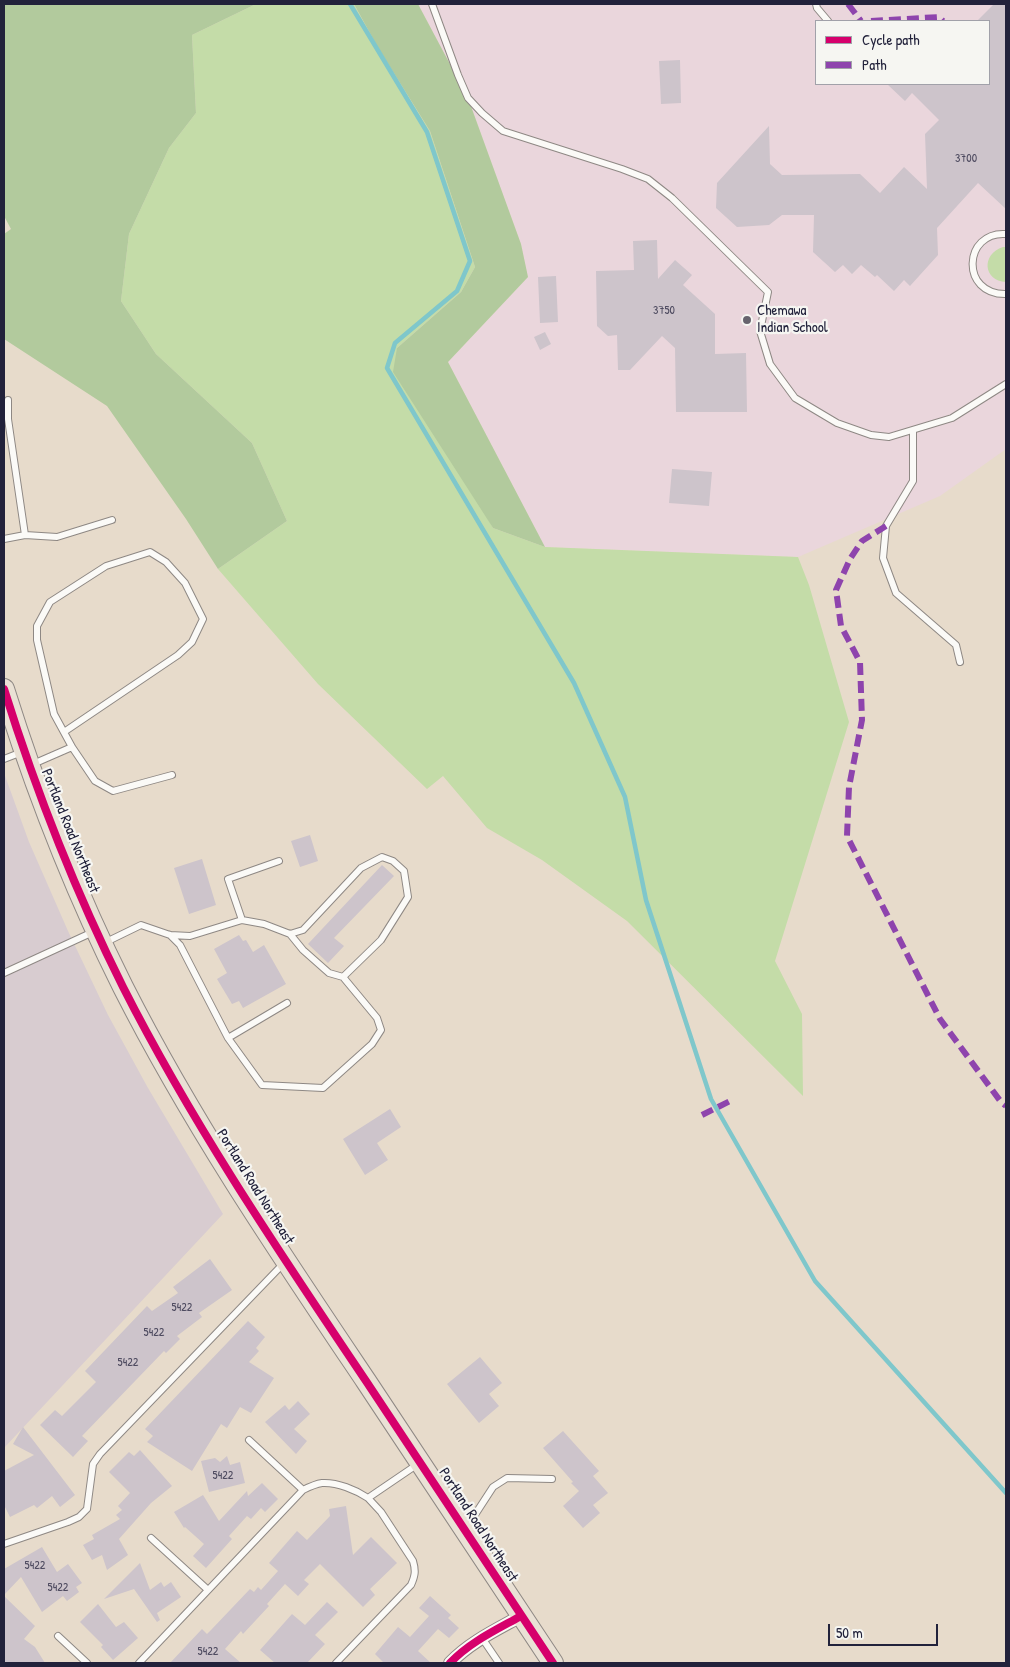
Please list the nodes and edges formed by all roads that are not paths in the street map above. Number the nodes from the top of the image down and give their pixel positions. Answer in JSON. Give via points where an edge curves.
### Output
{"nodes":[{"id":1,"x":432,"y":4,"type":"edge"},
{"id":2,"x":816,"y":4,"type":"edge"},
{"id":3,"x":827,"y":20,"type":"edge"},
{"id":4,"x":1006,"y":234,"type":"edge"},
{"id":5,"x":1006,"y":294,"type":"edge"},
{"id":6,"x":1006,"y":384,"type":"edge"},
{"id":7,"x":8,"y":400,"type":"dead end"},
{"id":8,"x":6,"y":419,"type":"edge"},
{"id":9,"x":913,"y":431,"type":"junction"},
{"id":10,"x":112,"y":520,"type":"dead end"},
{"id":11,"x":25,"y":535,"type":"junction"},
{"id":12,"x":4,"y":540,"type":"edge"},
{"id":13,"x":960,"y":662,"type":"dead end"},
{"id":14,"x":4,"y":689,"type":"edge"},
{"id":15,"x":64,"y":732,"type":"junction"},
{"id":16,"x":72,"y":747,"type":"junction"},
{"id":17,"x":4,"y":759,"type":"edge"},
{"id":18,"x":26,"y":759,"type":"junction"},
{"id":19,"x":172,"y":775,"type":"dead end"},
{"id":20,"x":279,"y":861,"type":"dead end"},
{"id":21,"x":242,"y":920,"type":"junction"},
{"id":22,"x":290,"y":934,"type":"junction"},
{"id":23,"x":170,"y":935,"type":"junction"},
{"id":24,"x":99,"y":937,"type":"junction"},
{"id":25,"x":4,"y":973,"type":"edge"},
{"id":26,"x":343,"y":977,"type":"junction"},
{"id":27,"x":287,"y":1003,"type":"dead end"},
{"id":28,"x":228,"y":1038,"type":"junction"},
{"id":29,"x":285,"y":1262,"type":"junction"},
{"id":30,"x":249,"y":1440,"type":"dead end"},
{"id":31,"x":421,"y":1463,"type":"junction"},
{"id":32,"x":552,"y":1479,"type":"dead end"},
{"id":33,"x":303,"y":1490,"type":"junction"},
{"id":34,"x":368,"y":1498,"type":"junction"},
{"id":35,"x":465,"y":1530,"type":"junction"},
{"id":36,"x":151,"y":1538,"type":"dead end"},
{"id":37,"x":4,"y":1544,"type":"edge"},
{"id":38,"x":208,"y":1590,"type":"junction"},
{"id":39,"x":521,"y":1616,"type":"junction"},
{"id":40,"x":58,"y":1636,"type":"dead end"},
{"id":41,"x":482,"y":1638,"type":"junction"},
{"id":42,"x":87,"y":1663,"type":"edge"},
{"id":43,"x":139,"y":1663,"type":"edge"},
{"id":44,"x":336,"y":1663,"type":"edge"},
{"id":45,"x":450,"y":1663,"type":"edge"},
{"id":46,"x":500,"y":1663,"type":"edge"},
{"id":47,"x":553,"y":1663,"type":"edge"}],
"edges":[{"from":1,"to":9,"type":"lane","via":[[468,98],[503,131],[648,179],[672,198],[768,292],[760,331],[770,364],[795,398],[837,424],[871,435],[889,437]]},
{"from":2,"to":3,"type":"lane"},
{"from":4,"to":5,"type":"lane","via":[[984,239],[977,246],[972,266],[980,285]]},
{"from":6,"to":9,"type":"lane","via":[[952,418]]},
{"from":7,"to":8,"type":"lane"},
{"from":8,"to":11,"type":"lane"},
{"from":9,"to":13,"type":"lane","via":[[914,481],[886,526],[883,558],[896,592],[956,645]]},
{"from":10,"to":11,"type":"lane","via":[[57,537]]},
{"from":11,"to":12,"type":"lane"},
{"from":14,"to":18,"type":"main road","name":"Portland Road Northeast"},
{"from":15,"to":15,"type":"lane","via":[[54,714],[37,640],[37,626],[50,602],[106,566],[150,552],[166,562],[185,583],[203,619],[192,642],[178,655]]},
{"from":15,"to":16,"type":"lane"},
{"from":16,"to":18,"type":"lane"},
{"from":16,"to":19,"type":"lane","via":[[95,781],[113,791]]},
{"from":17,"to":18,"type":"lane"},
{"from":18,"to":24,"type":"main road","name":"Portland Road Northeast"},
{"from":20,"to":21,"type":"lane","via":[[228,880]]},
{"from":21,"to":22,"type":"lane"},
{"from":21,"to":23,"type":"lane","via":[[190,936]]},
{"from":22,"to":26,"type":"lane","via":[[329,973]]},
{"from":22,"to":26,"type":"lane","via":[[303,930],[361,868],[382,857],[393,860],[404,871],[408,897],[381,940]]},
{"from":23,"to":24,"type":"lane","via":[[141,925]]},
{"from":23,"to":28,"type":"lane","via":[[180,945]]},
{"from":24,"to":25,"type":"lane"},
{"from":24,"to":29,"type":"main road","name":"Portland Road Northeast","via":[[159,1054]]},
{"from":26,"to":28,"type":"lane","via":[[377,1018],[381,1030],[372,1044],[323,1088],[262,1085]]},
{"from":27,"to":28,"type":"lane"},
{"from":29,"to":31,"type":"main road","name":"Portland Road Northeast"},
{"from":29,"to":37,"type":"lane","via":[[100,1454],[92,1464],[87,1509],[79,1517]]},
{"from":30,"to":33,"type":"lane"},
{"from":31,"to":34,"type":"lane"},
{"from":31,"to":35,"type":"main road","name":"Portland Road Northeast"},
{"from":32,"to":35,"type":"lane","via":[[507,1478],[493,1487]]},
{"from":33,"to":34,"type":"lane","via":[[324,1483],[347,1488]]},
{"from":33,"to":38,"type":"lane"},
{"from":34,"to":44,"type":"lane","via":[[413,1561],[415,1576]]},
{"from":35,"to":39,"type":"main road","name":"Portland Road Northeast"},
{"from":36,"to":38,"type":"lane"},
{"from":38,"to":43,"type":"lane"},
{"from":39,"to":41,"type":"street"},
{"from":39,"to":47,"type":"main road","name":"Portland Road Northeast"},
{"from":40,"to":42,"type":"lane"},
{"from":41,"to":45,"type":"street"},
{"from":41,"to":46,"type":"lane"}]}
